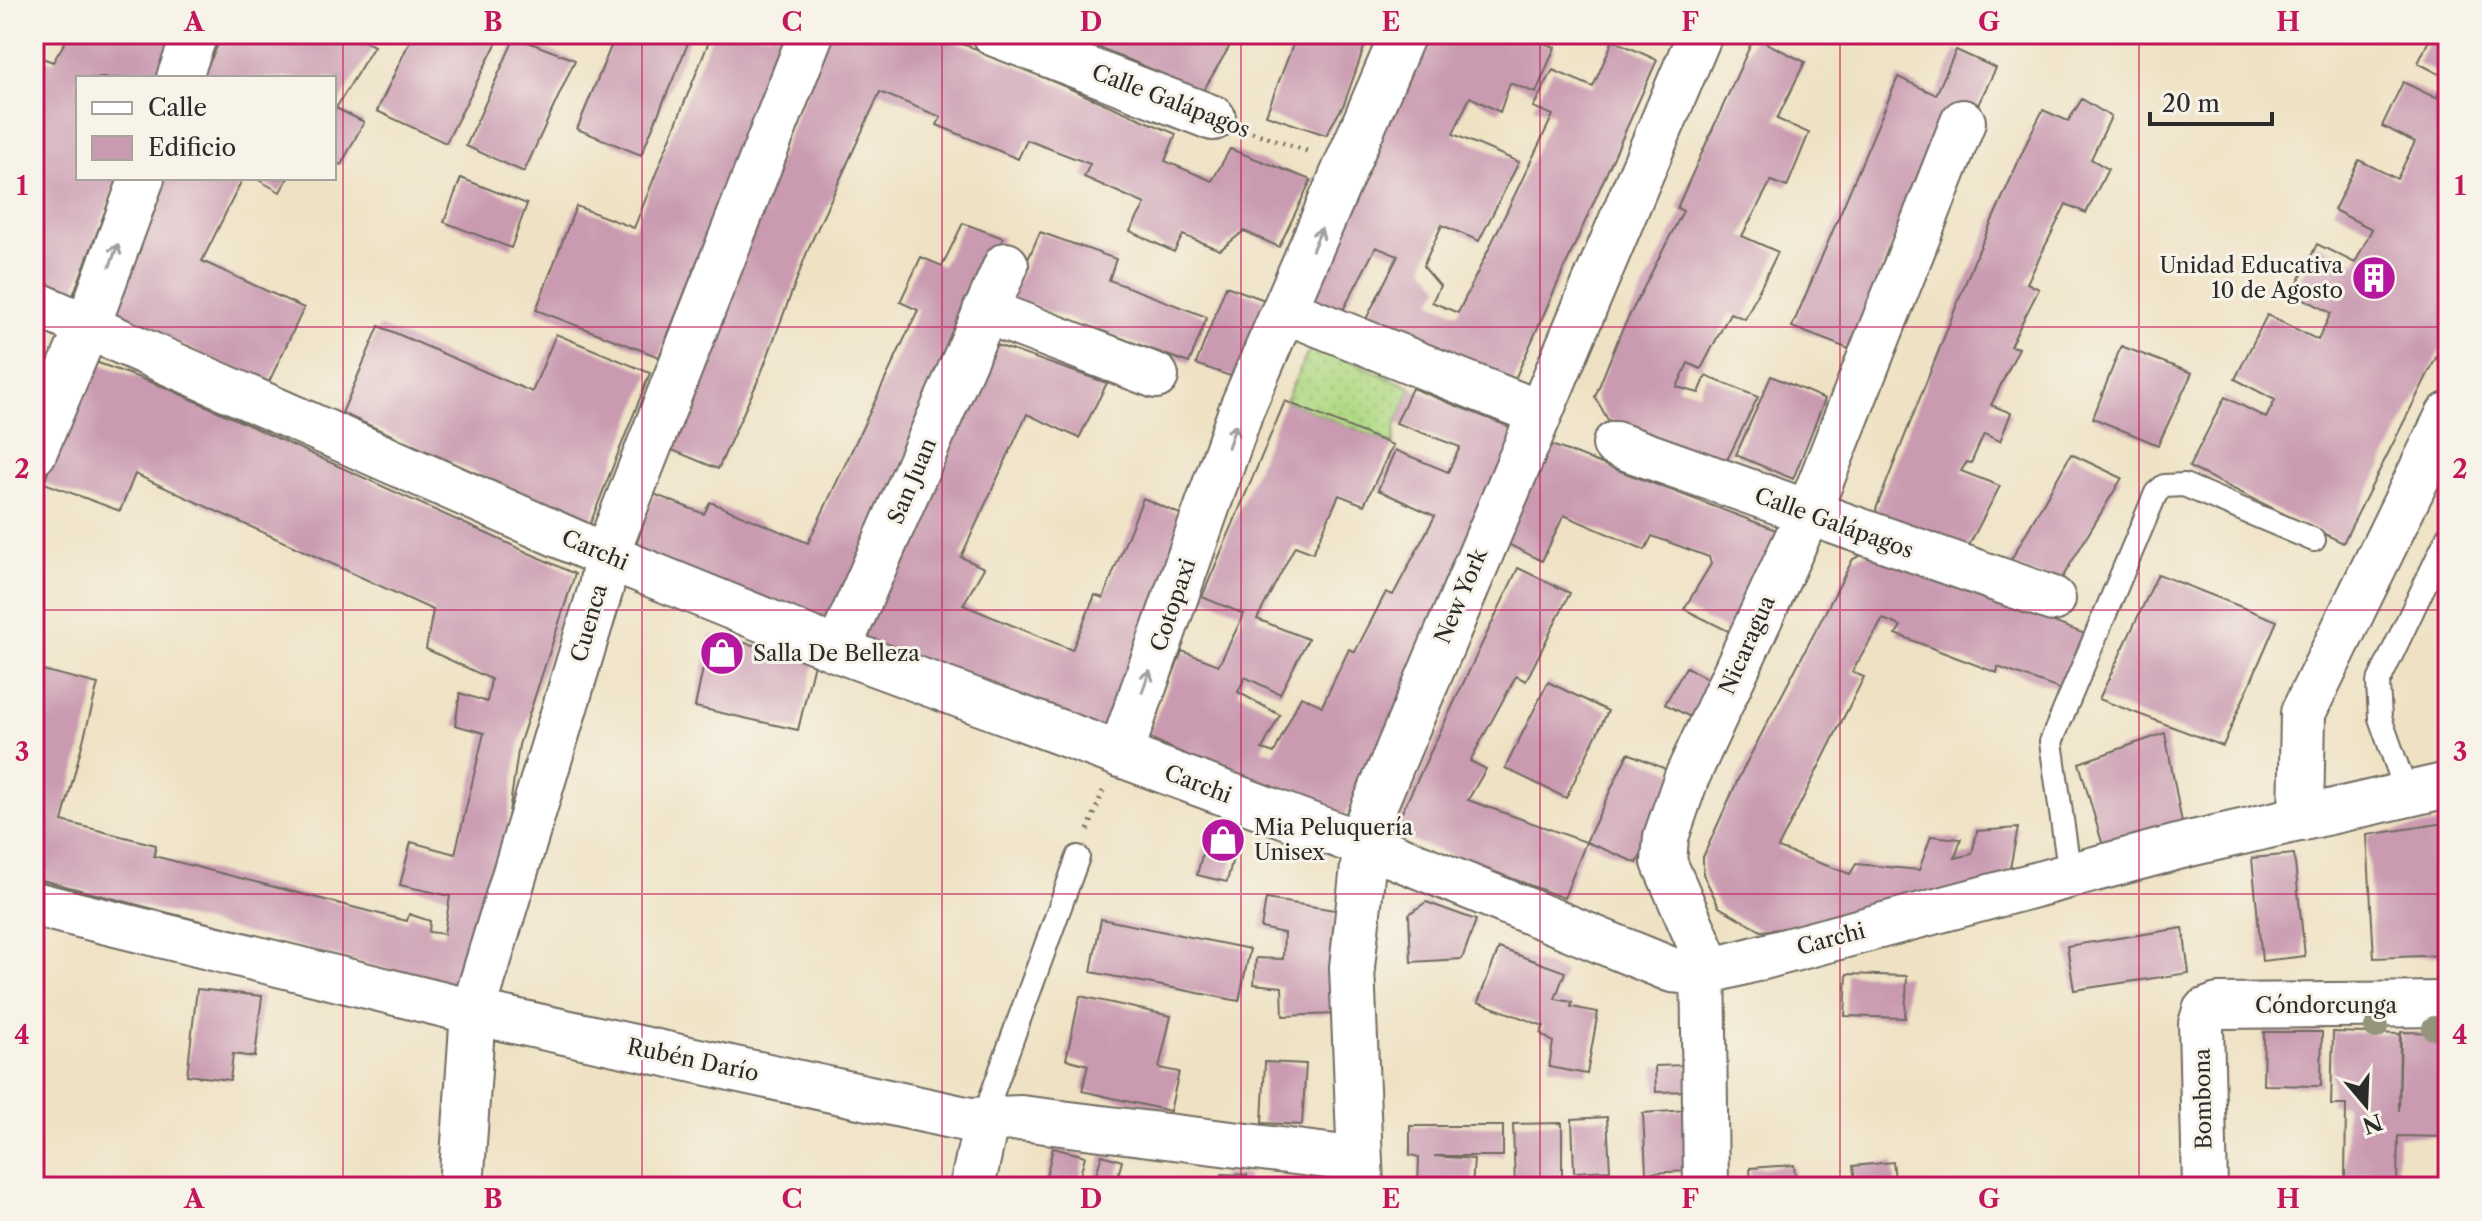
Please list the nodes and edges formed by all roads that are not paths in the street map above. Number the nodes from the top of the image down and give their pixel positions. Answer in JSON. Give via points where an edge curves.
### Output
{"nodes":[{"id":1,"x":195,"y":34,"type":"edge"},
{"id":2,"x":811,"y":34,"type":"edge"},
{"id":3,"x":995,"y":34,"type":"edge"},
{"id":4,"x":1403,"y":34,"type":"edge"},
{"id":5,"x":1700,"y":34,"type":"edge"},
{"id":6,"x":180,"y":76,"type":"edge"},
{"id":7,"x":1213,"y":118,"type":"road end"},
{"id":8,"x":1963,"y":122,"type":"dead end"},
{"id":9,"x":141,"y":180,"type":"edge"},
{"id":10,"x":1006,"y":265,"type":"dead end"},
{"id":11,"x":34,"y":303,"type":"edge"},
{"id":12,"x":985,"y":311,"type":"junction"},
{"id":13,"x":1286,"y":311,"type":"junction"},
{"id":14,"x":87,"y":328,"type":"junction"},
{"id":15,"x":1156,"y":376,"type":"dead end"},
{"id":16,"x":1537,"y":412,"type":"junction"},
{"id":17,"x":2448,"y":415,"type":"edge"},
{"id":18,"x":1615,"y":444,"type":"dead end"},
{"id":19,"x":34,"y":453,"type":"edge"},
{"id":20,"x":1808,"y":514,"type":"junction"},
{"id":21,"x":2448,"y":536,"type":"edge"},
{"id":22,"x":2314,"y":540,"type":"dead end"},
{"id":23,"x":606,"y":556,"type":"junction"},
{"id":24,"x":2053,"y":599,"type":"dead end"},
{"id":25,"x":838,"y":650,"type":"junction"},
{"id":26,"x":1120,"y":755,"type":"junction"},
{"id":27,"x":2428,"y":790,"type":"edge"},
{"id":28,"x":2301,"y":819,"type":"junction"},
{"id":29,"x":1367,"y":847,"type":"junction"},
{"id":30,"x":1078,"y":857,"type":"road end"},
{"id":31,"x":2070,"y":876,"type":"junction"},
{"id":32,"x":34,"y":904,"type":"edge"},
{"id":33,"x":1703,"y":973,"type":"junction"},
{"id":34,"x":2448,"y":1004,"type":"edge"},
{"id":35,"x":2205,"y":1011,"type":"joint"},
{"id":36,"x":473,"y":1012,"type":"junction"},
{"id":37,"x":986,"y":1122,"type":"junction"},
{"id":38,"x":1361,"y":1173,"type":"edge"},
{"id":39,"x":461,"y":1187,"type":"edge"},
{"id":40,"x":972,"y":1187,"type":"edge"},
{"id":41,"x":1706,"y":1187,"type":"edge"},
{"id":42,"x":2205,"y":1187,"type":"edge"}],
"edges":[{"from":1,"to":6,"type":"street"},
{"from":2,"to":23,"type":"street","name":"Cuenca"},
{"from":3,"to":7,"type":"street","name":"Calle Galápagos"},
{"from":13,"to":4,"type":"street","name":"Cotopaxi","one_way":true},
{"from":5,"to":16,"type":"street","name":"New York"},
{"from":8,"to":20,"type":"street","name":"Nicaragua"},
{"from":14,"to":9,"type":"street","one_way":true},
{"from":10,"to":12,"type":"street","name":"San Juan"},
{"from":11,"to":14,"type":"street","name":"Carchi"},
{"from":12,"to":15,"type":"street"},
{"from":12,"to":25,"type":"street","name":"San Juan"},
{"from":13,"to":16,"type":"street"},
{"from":26,"to":13,"type":"street","name":"Cotopaxi","one_way":true,"via":[[1242,408]]},
{"from":14,"to":19,"type":"street"},
{"from":14,"to":23,"type":"street","name":"Carchi"},
{"from":16,"to":29,"type":"street","name":"New York","via":[[1368,821]]},
{"from":17,"to":28,"type":"street","via":[[2303,713]]},
{"from":18,"to":20,"type":"street","name":"Calle Galápagos"},
{"from":20,"to":24,"type":"street","name":"Calle Galápagos"},
{"from":20,"to":33,"type":"street","name":"Nicaragua","via":[[1686,779],[1666,837],[1664,862],[1703,952]]},
{"from":21,"to":27,"type":"lane","via":[[2378,683],[2380,718]]},
{"from":22,"to":31,"type":"lane","via":[[2184,485],[2164,486],[2156,493],[2051,742]]},
{"from":23,"to":25,"type":"street","name":"Carchi"},
{"from":23,"to":36,"type":"street","name":"Cuenca","via":[[601,588]]},
{"from":25,"to":26,"type":"street","name":"Carchi"},
{"from":26,"to":29,"type":"street","name":"Carchi"},
{"from":27,"to":28,"type":"street","name":"Carchi"},
{"from":28,"to":31,"type":"street","name":"Carchi"},
{"from":29,"to":33,"type":"street","name":"Carchi","via":[[1672,970]]},
{"from":29,"to":38,"type":"street","name":"New York","via":[[1352,967]]},
{"from":30,"to":37,"type":"lane"},
{"from":31,"to":33,"type":"street","name":"Carchi"},
{"from":32,"to":36,"type":"street","name":"Rubén Darío"},
{"from":33,"to":41,"type":"street","name":"Nicaragua"},
{"from":34,"to":35,"type":"street","name":"Cóndorcunga","via":[[2218,1006]]},
{"from":35,"to":42,"type":"street","name":"Bombona"},
{"from":36,"to":37,"type":"street","name":"Rubén Darío"},
{"from":36,"to":39,"type":"street","name":"Cuenca"},
{"from":37,"to":38,"type":"street","name":"Rubén Darío","via":[[1021,1118]]},
{"from":37,"to":40,"type":"street"}]}
